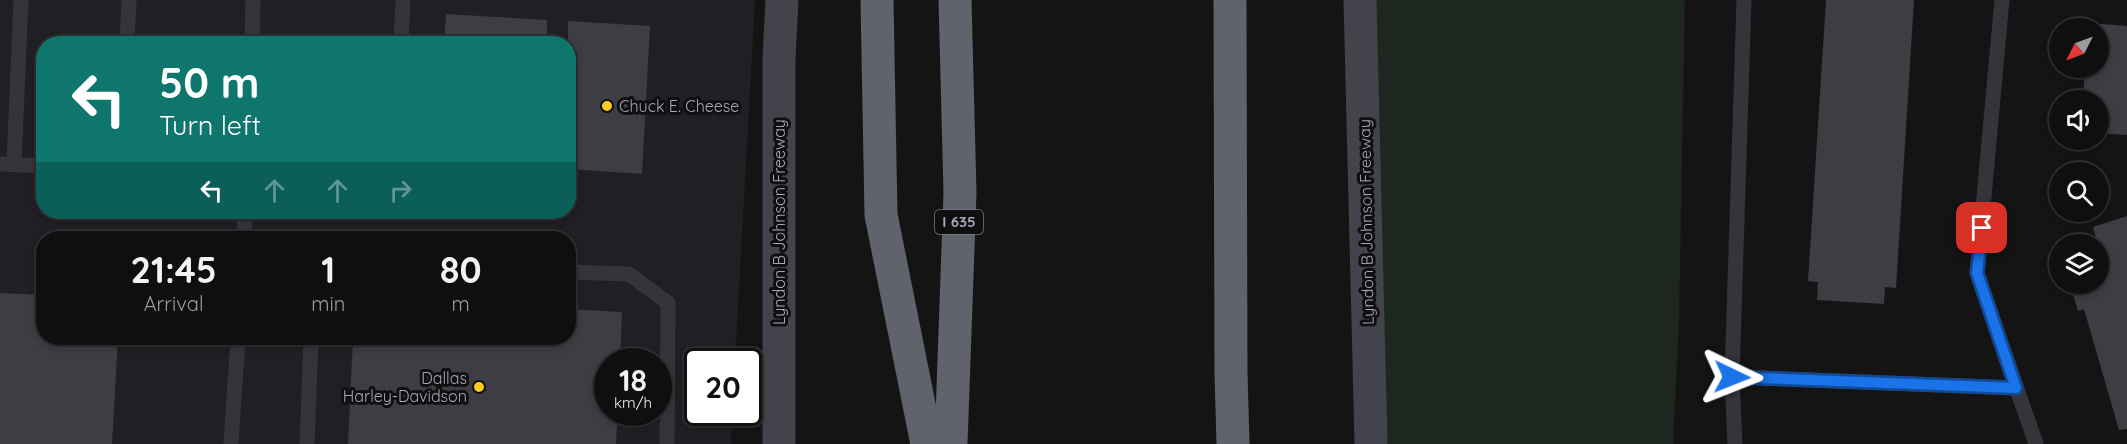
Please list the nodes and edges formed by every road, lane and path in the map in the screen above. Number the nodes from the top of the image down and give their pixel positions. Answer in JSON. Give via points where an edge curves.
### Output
{"nodes":[{"id":1,"x":21,"y":0,"type":"edge"},
{"id":2,"x":129,"y":0,"type":"edge"},
{"id":3,"x":253,"y":0,"type":"edge"},
{"id":4,"x":403,"y":0,"type":"edge"},
{"id":5,"x":782,"y":0,"type":"edge"},
{"id":6,"x":877,"y":0,"type":"edge"},
{"id":7,"x":956,"y":0,"type":"edge"},
{"id":8,"x":1230,"y":0,"type":"edge"},
{"id":9,"x":1360,"y":0,"type":"edge"},
{"id":10,"x":1744,"y":0,"type":"edge"},
{"id":11,"x":2002,"y":0,"type":"edge"},
{"id":12,"x":127,"y":36,"type":"edge"},
{"id":13,"x":252,"y":36,"type":"edge"},
{"id":14,"x":401,"y":36,"type":"edge"},
{"id":15,"x":7,"y":164,"type":"edge"},
{"id":16,"x":36,"y":166,"type":"edge"},
{"id":17,"x":576,"y":272,"type":"edge"},
{"id":18,"x":238,"y":345,"type":"edge"},
{"id":19,"x":311,"y":345,"type":"edge"},
{"id":20,"x":1732,"y":377,"type":"junction"},
{"id":21,"x":2016,"y":388,"type":"junction"},
{"id":22,"x":231,"y":444,"type":"edge"},
{"id":23,"x":307,"y":444,"type":"edge"},
{"id":24,"x":667,"y":444,"type":"edge"},
{"id":25,"x":778,"y":444,"type":"edge"},
{"id":26,"x":927,"y":444,"type":"edge"},
{"id":27,"x":951,"y":444,"type":"edge"},
{"id":28,"x":1233,"y":444,"type":"edge"},
{"id":29,"x":1371,"y":444,"type":"edge"},
{"id":30,"x":1735,"y":444,"type":"edge"},
{"id":31,"x":2036,"y":444,"type":"edge"}],
"edges":[{"from":1,"to":15,"type":"lane"},
{"from":2,"to":12,"type":"lane"},
{"from":3,"to":13,"type":"lane"},
{"from":4,"to":14,"type":"lane"},
{"from":5,"to":25,"type":"main road","name":"Lyndon B Johnson Freeway"},
{"from":6,"to":26,"type":"highway","via":[[881,215]]},
{"from":7,"to":27,"type":"highway","number":"I 635","via":[[960,192]]},
{"from":8,"to":28,"type":"highway"},
{"from":9,"to":29,"type":"main road","name":"Lyndon B Johnson Freeway"},
{"from":10,"to":20,"type":"lane"},
{"from":11,"to":21,"type":"lane","via":[[1977,273]]},
{"from":15,"to":16,"type":"lane"},
{"from":17,"to":24,"type":"lane","via":[[629,274],[668,303]]},
{"from":18,"to":22,"type":"lane"},
{"from":19,"to":23,"type":"lane"},
{"from":20,"to":21,"type":"lane"},
{"from":20,"to":30,"type":"lane"},
{"from":21,"to":31,"type":"lane"}]}
